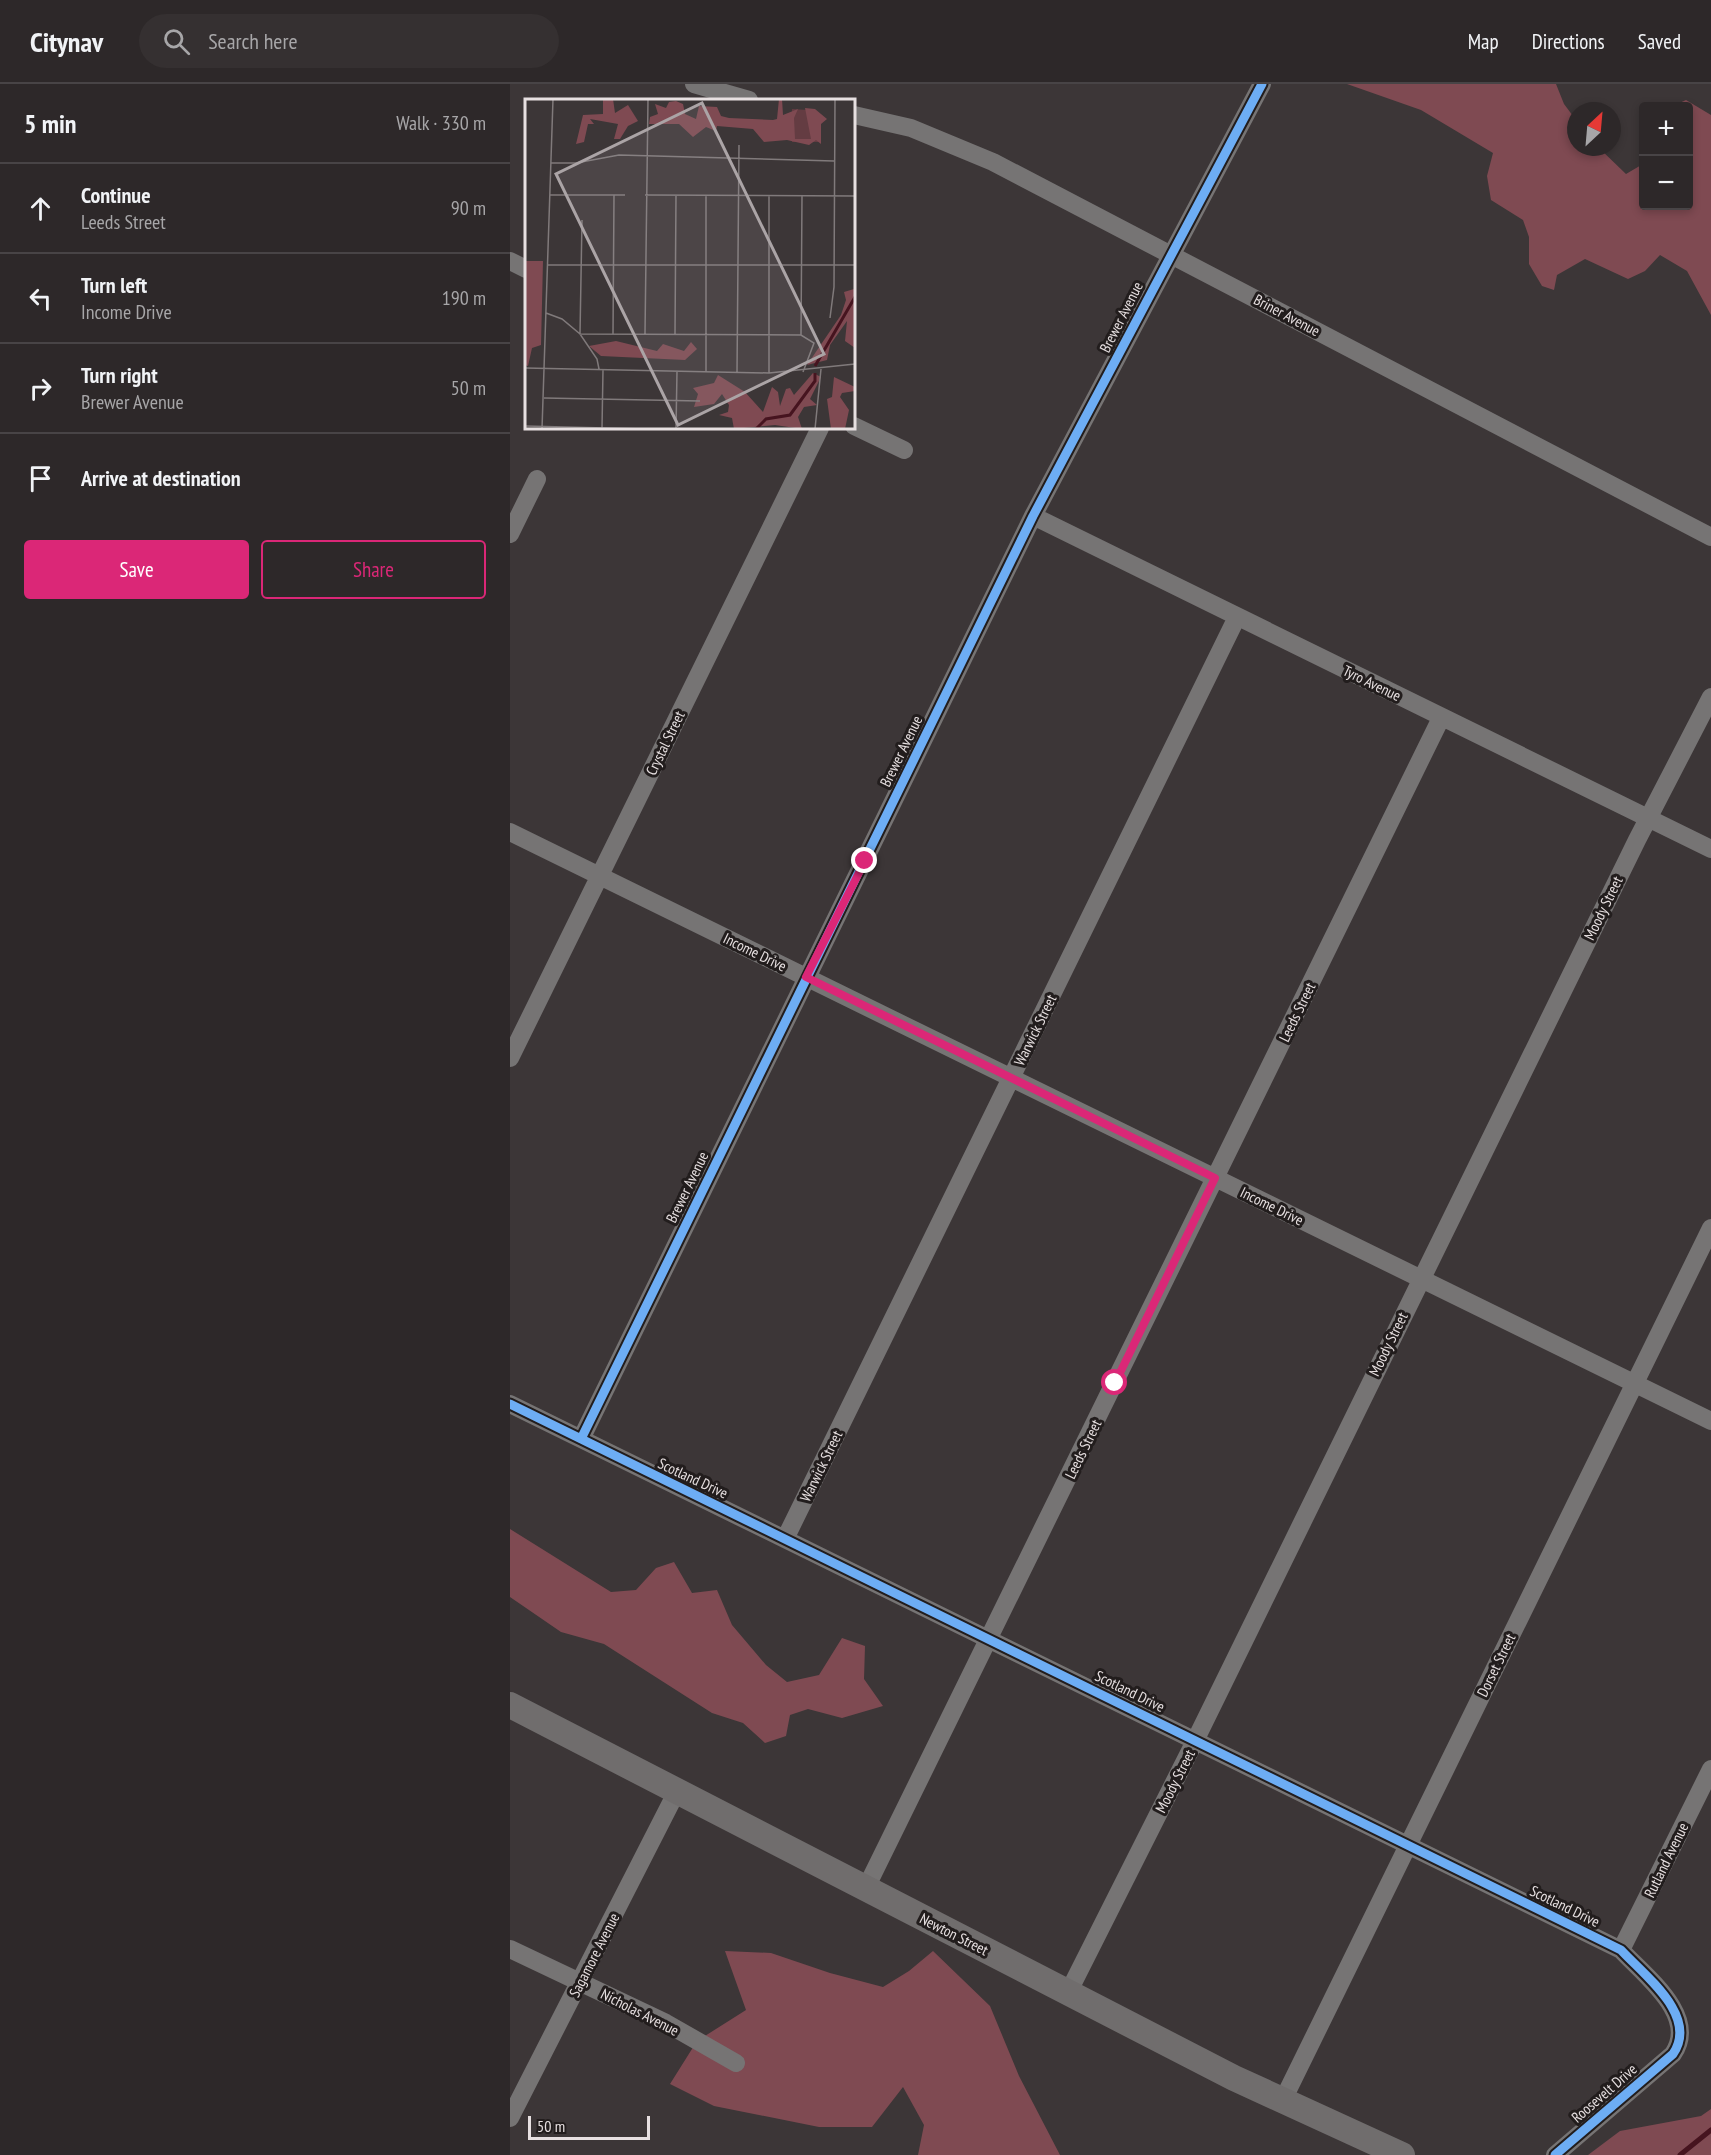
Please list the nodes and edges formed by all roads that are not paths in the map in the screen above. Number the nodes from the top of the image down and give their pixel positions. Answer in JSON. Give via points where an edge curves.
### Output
{"nodes":[{"id":1,"x":694,"y":84,"type":"edge"},
{"id":2,"x":1262,"y":84,"type":"edge"},
{"id":3,"x":746,"y":99,"type":"edge"},
{"id":4,"x":855,"y":115,"type":"edge"},
{"id":5,"x":1171,"y":254,"type":"junction"},
{"id":6,"x":510,"y":261,"type":"edge"},
{"id":7,"x":525,"y":268,"type":"edge"},
{"id":8,"x":855,"y":426,"type":"edge"},
{"id":9,"x":820,"y":429,"type":"edge"},
{"id":10,"x":904,"y":450,"type":"dead end"},
{"id":11,"x":537,"y":479,"type":"dead end"},
{"id":12,"x":1033,"y":516,"type":"junction"},
{"id":13,"x":510,"y":534,"type":"edge"},
{"id":14,"x":1711,"y":537,"type":"edge"},
{"id":15,"x":1237,"y":617,"type":"junction"},
{"id":16,"x":1711,"y":697,"type":"edge"},
{"id":17,"x":1441,"y":718,"type":"junction"},
{"id":18,"x":1648,"y":818,"type":"junction"},
{"id":19,"x":510,"y":832,"type":"edge"},
{"id":20,"x":1711,"y":849,"type":"edge"},
{"id":21,"x":598,"y":876,"type":"junction"},
{"id":22,"x":806,"y":977,"type":"junction"},
{"id":23,"x":510,"y":1058,"type":"edge"},
{"id":24,"x":1011,"y":1078,"type":"junction"},
{"id":25,"x":1215,"y":1178,"type":"junction"},
{"id":26,"x":1711,"y":1228,"type":"edge"},
{"id":27,"x":1419,"y":1279,"type":"junction"},
{"id":28,"x":1634,"y":1384,"type":"junction"},
{"id":29,"x":510,"y":1404,"type":"edge"},
{"id":30,"x":1711,"y":1422,"type":"edge"},
{"id":31,"x":581,"y":1439,"type":"junction"},
{"id":32,"x":785,"y":1539,"type":"junction"},
{"id":33,"x":990,"y":1640,"type":"junction"},
{"id":34,"x":510,"y":1705,"type":"edge"},
{"id":35,"x":1195,"y":1741,"type":"junction"},
{"id":36,"x":1711,"y":1769,"type":"edge"},
{"id":37,"x":677,"y":1791,"type":"junction"},
{"id":38,"x":1409,"y":1846,"type":"junction"},
{"id":39,"x":866,"y":1888,"type":"junction"},
{"id":40,"x":510,"y":1948,"type":"edge"},
{"id":41,"x":1621,"y":1950,"type":"junction"},
{"id":42,"x":581,"y":1983,"type":"junction"},
{"id":43,"x":1068,"y":1993,"type":"junction"},
{"id":44,"x":1673,"y":2054,"type":"joint"},
{"id":45,"x":736,"y":2063,"type":"dead end"},
{"id":46,"x":1282,"y":2102,"type":"junction"},
{"id":47,"x":510,"y":2118,"type":"edge"},
{"id":48,"x":1402,"y":2155,"type":"edge"},
{"id":49,"x":1555,"y":2155,"type":"edge"}],
"edges":[{"from":1,"to":3,"type":"street"},
{"from":2,"to":5,"type":"street","name":"Brewer Avenue"},
{"from":4,"to":5,"type":"street","name":"Briner Avenue","via":[[911,128],[958,146]]},
{"from":5,"to":12,"type":"street","name":"Brewer Avenue"},
{"from":5,"to":14,"type":"street","name":"Briner Avenue"},
{"from":6,"to":7,"type":"street"},
{"from":8,"to":10,"type":"street"},
{"from":9,"to":21,"type":"street","name":"Crystal Street"},
{"from":11,"to":13,"type":"street"},
{"from":12,"to":15,"type":"street","name":"Tyro Avenue"},
{"from":12,"to":22,"type":"street","name":"Brewer Avenue"},
{"from":15,"to":17,"type":"street","name":"Tyro Avenue"},
{"from":15,"to":24,"type":"street","name":"Warwick Street"},
{"from":16,"to":18,"type":"street","name":"Moody Street"},
{"from":17,"to":18,"type":"street","name":"Tyro Avenue"},
{"from":17,"to":25,"type":"street","name":"Leeds Street"},
{"from":18,"to":20,"type":"street","name":"Tyro Avenue"},
{"from":18,"to":27,"type":"street","name":"Moody Street"},
{"from":19,"to":21,"type":"street","name":"Income Drive"},
{"from":21,"to":22,"type":"street","name":"Income Drive"},
{"from":21,"to":23,"type":"street","name":"Crystal Street"},
{"from":22,"to":24,"type":"street","name":"Income Drive"},
{"from":22,"to":31,"type":"street","name":"Brewer Avenue"},
{"from":24,"to":25,"type":"street","name":"Income Drive"},
{"from":24,"to":32,"type":"street","name":"Warwick Street"},
{"from":25,"to":27,"type":"street","name":"Income Drive"},
{"from":25,"to":33,"type":"street","name":"Leeds Street"},
{"from":26,"to":28,"type":"street","name":"Dorset Street"},
{"from":27,"to":28,"type":"street","name":"Income Drive"},
{"from":27,"to":35,"type":"street","name":"Moody Street"},
{"from":28,"to":30,"type":"street","name":"Income Drive"},
{"from":28,"to":38,"type":"street","name":"Dorset Street"},
{"from":29,"to":31,"type":"street","name":"Scotland Drive"},
{"from":31,"to":32,"type":"street","name":"Scotland Drive"},
{"from":32,"to":33,"type":"street","name":"Scotland Drive"},
{"from":33,"to":35,"type":"street","name":"Scotland Drive"},
{"from":33,"to":39,"type":"street","name":"Leeds Street"},
{"from":34,"to":37,"type":"street","name":"Newton Street"},
{"from":35,"to":38,"type":"street","name":"Scotland Drive"},
{"from":35,"to":43,"type":"street","name":"Moody Street"},
{"from":36,"to":41,"type":"street","name":"Rutland Avenue"},
{"from":37,"to":39,"type":"street","name":"Newton Street"},
{"from":37,"to":42,"type":"street","name":"Sagamore Avenue"},
{"from":38,"to":41,"type":"street","name":"Scotland Drive"},
{"from":38,"to":46,"type":"street","name":"Dorset Street"},
{"from":39,"to":43,"type":"street","name":"Newton Street"},
{"from":40,"to":42,"type":"street","name":"Nicholas Avenue"},
{"from":41,"to":44,"type":"street","name":"Scotland Drive","via":[[1676,2014],[1682,2029]]},
{"from":42,"to":45,"type":"street","name":"Nicholas Avenue"},
{"from":42,"to":47,"type":"street","name":"Sagamore Avenue"},
{"from":43,"to":46,"type":"street","name":"Newton Street"},
{"from":44,"to":49,"type":"street","name":"Roosevelt Drive"},
{"from":46,"to":48,"type":"street","name":"Newton Street"}]}
